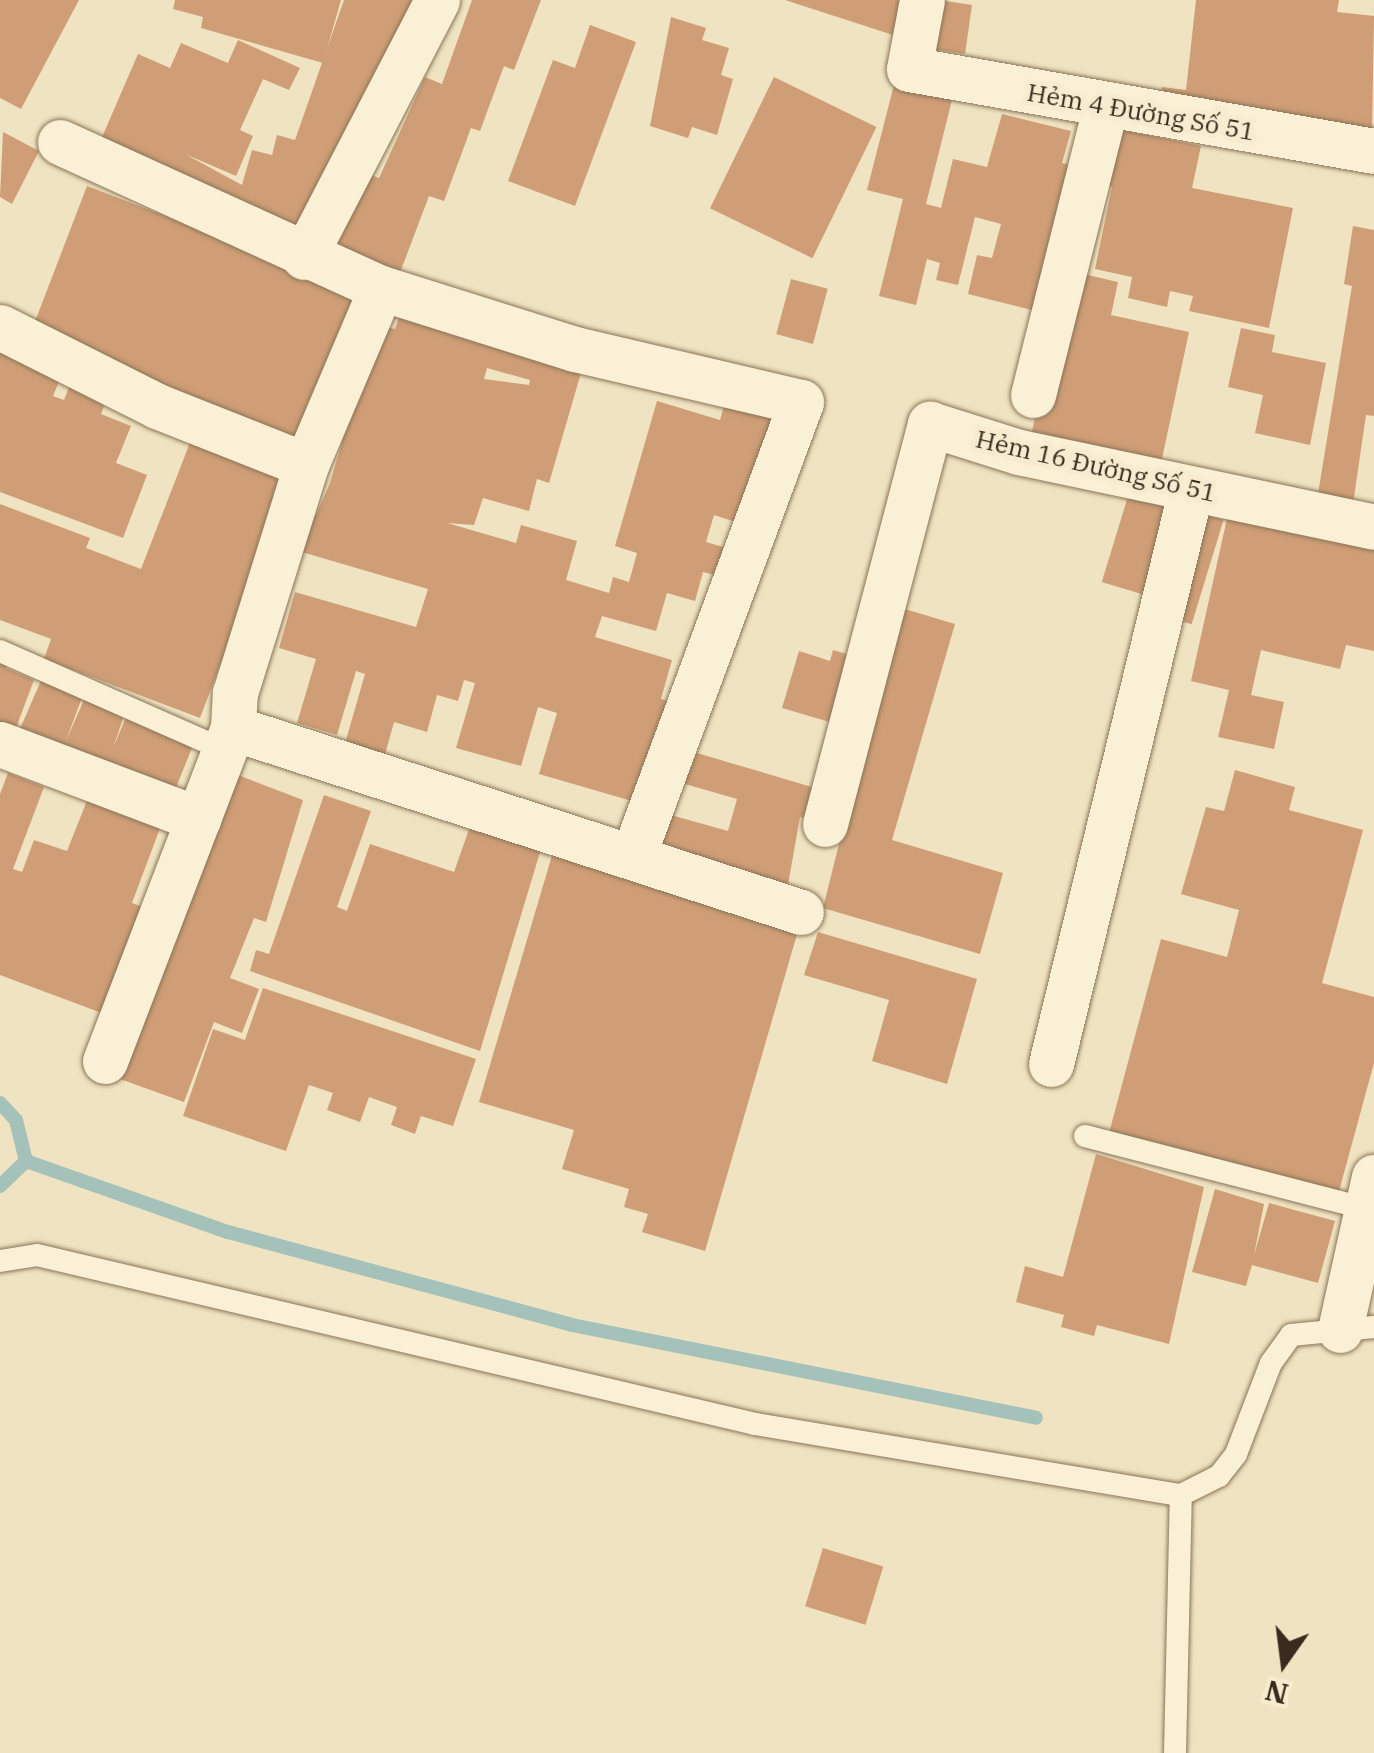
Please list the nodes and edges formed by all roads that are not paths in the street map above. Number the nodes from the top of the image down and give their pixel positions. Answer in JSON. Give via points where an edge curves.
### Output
{"nodes":[{"id":1,"x":437,"y":0,"type":"edge"},
{"id":2,"x":922,"y":0,"type":"edge"},
{"id":3,"x":1105,"y":108,"type":"junction"},
{"id":4,"x":60,"y":142,"type":"dead end"},
{"id":5,"x":1374,"y":151,"type":"edge"},
{"id":6,"x":304,"y":257,"type":"junction"},
{"id":7,"x":380,"y":288,"type":"junction"},
{"id":8,"x":0,"y":327,"type":"edge"},
{"id":9,"x":1033,"y":395,"type":"dead end"},
{"id":10,"x":306,"y":464,"type":"junction"},
{"id":11,"x":1191,"y":489,"type":"junction"},
{"id":12,"x":1374,"y":527,"type":"edge"},
{"id":13,"x":0,"y":651,"type":"edge"},
{"id":14,"x":229,"y":739,"type":"junction"},
{"id":15,"x":0,"y":744,"type":"edge"},
{"id":16,"x":198,"y":819,"type":"junction"},
{"id":17,"x":825,"y":824,"type":"dead end"},
{"id":18,"x":633,"y":857,"type":"junction"},
{"id":19,"x":801,"y":912,"type":"dead end"},
{"id":20,"x":105,"y":1061,"type":"dead end"},
{"id":21,"x":1051,"y":1064,"type":"dead end"},
{"id":22,"x":1085,"y":1136,"type":"dead end"},
{"id":23,"x":1370,"y":1193,"type":"edge"},
{"id":24,"x":0,"y":1261,"type":"edge"},
{"id":25,"x":1357,"y":1328,"type":"edge"},
{"id":26,"x":1181,"y":1495,"type":"junction"},
{"id":27,"x":1175,"y":1753,"type":"edge"}],
"edges":[{"from":1,"to":6,"type":"street"},
{"from":2,"to":3,"type":"street","name":"Hẻm 4 Đường Số 51","via":[[909,69]]},
{"from":3,"to":5,"type":"street","name":"Hẻm 4 Đường Số 51"},
{"from":3,"to":9,"type":"street"},
{"from":4,"to":6,"type":"street"},
{"from":6,"to":7,"type":"street"},
{"from":7,"to":10,"type":"street"},
{"from":7,"to":18,"type":"street","via":[[575,349],[802,402]]},
{"from":8,"to":10,"type":"street","via":[[157,406]]},
{"from":10,"to":14,"type":"street","via":[[235,693]]},
{"from":11,"to":12,"type":"street","name":"Hẻm 16 Đường Số 51"},
{"from":11,"to":17,"type":"street","name":"Hẻm 16 Đường Số 51","via":[[1019,452],[930,424]]},
{"from":11,"to":21,"type":"street"},
{"from":13,"to":14,"type":"lane"},
{"from":14,"to":16,"type":"street"},
{"from":14,"to":18,"type":"street"},
{"from":15,"to":16,"type":"street"},
{"from":16,"to":20,"type":"street"},
{"from":18,"to":19,"type":"street"},
{"from":22,"to":23,"type":"lane"},
{"from":23,"to":25,"type":"street"},
{"from":24,"to":26,"type":"lane","via":[[37,1255],[755,1424]]},
{"from":25,"to":26,"type":"lane","via":[[1291,1335],[1271,1363],[1236,1454],[1220,1476]]},
{"from":26,"to":27,"type":"lane"}]}
